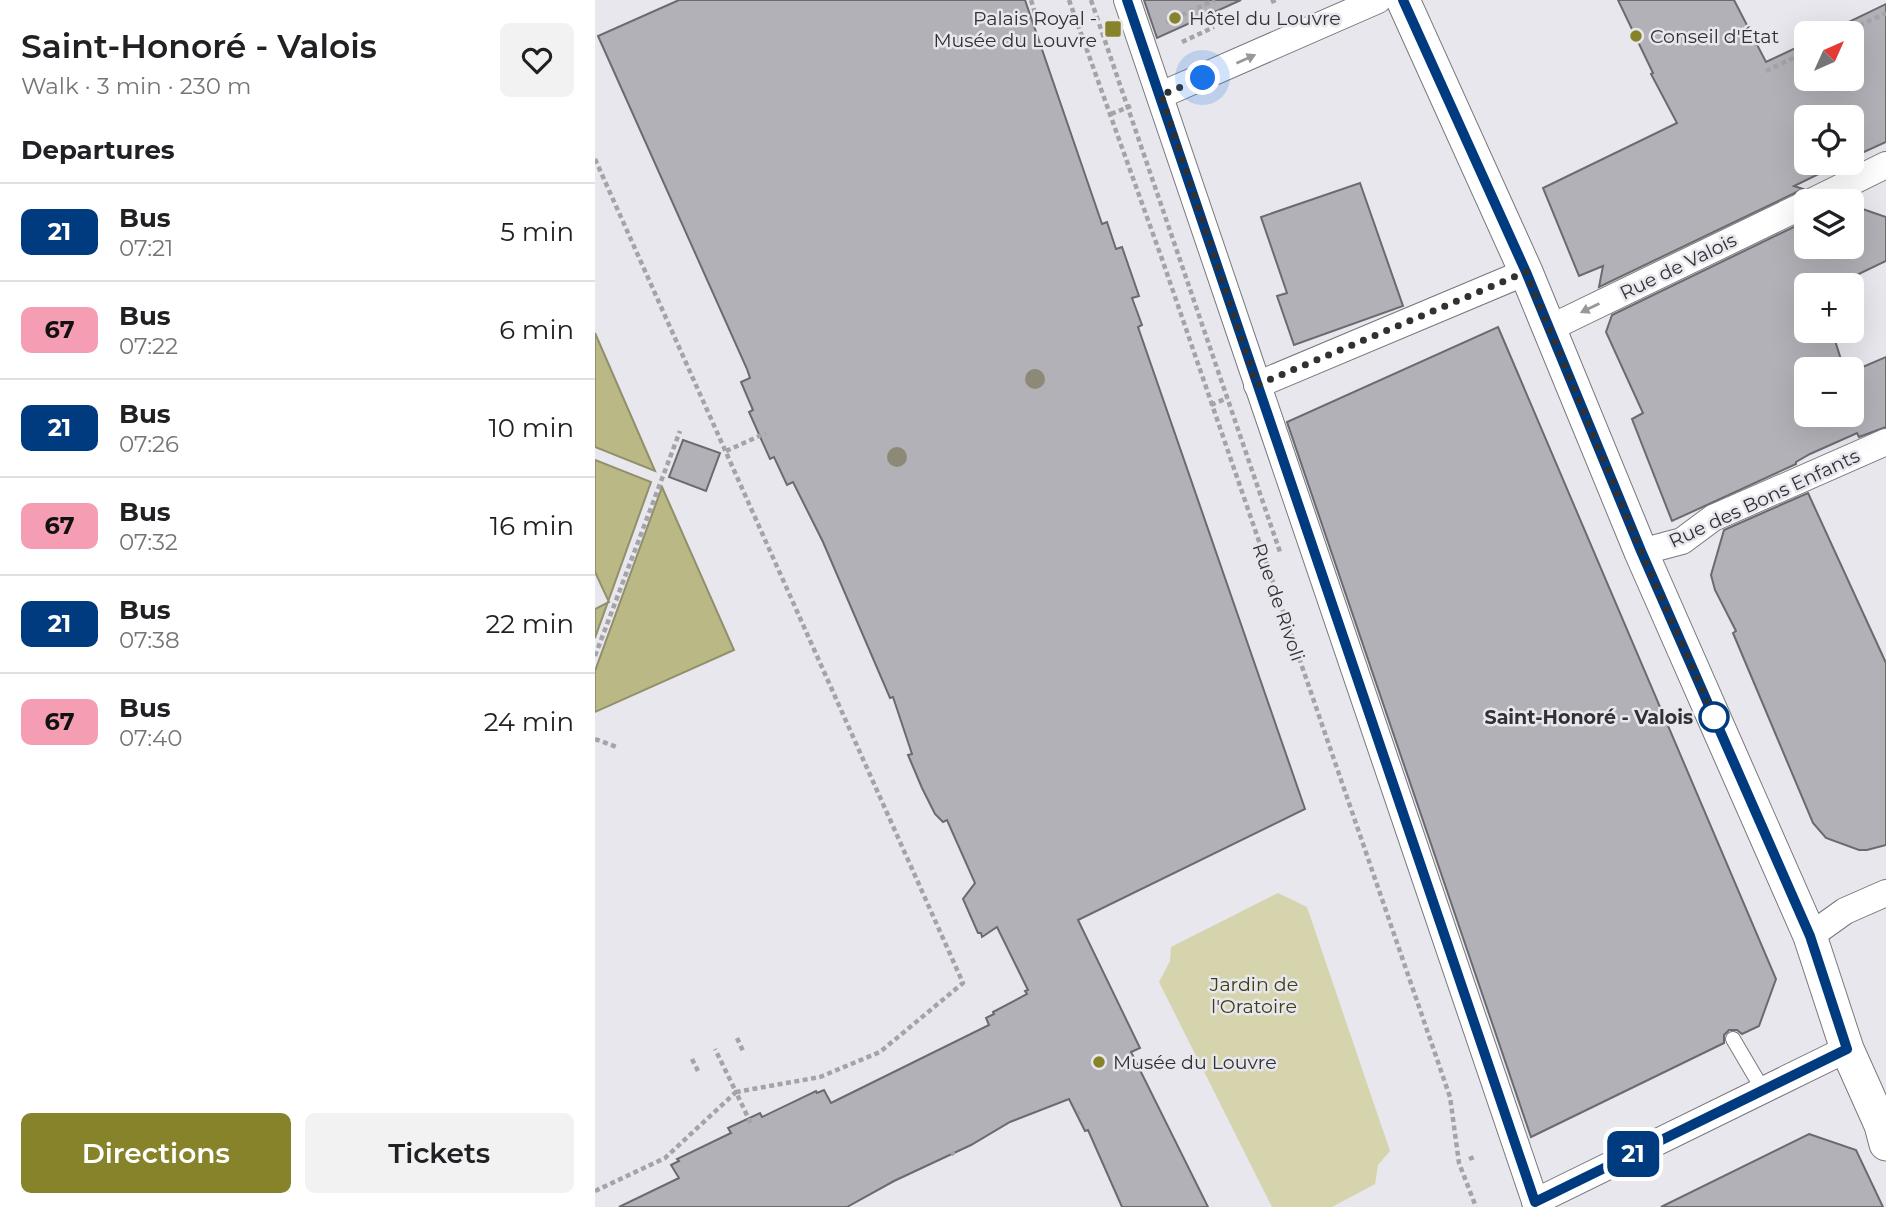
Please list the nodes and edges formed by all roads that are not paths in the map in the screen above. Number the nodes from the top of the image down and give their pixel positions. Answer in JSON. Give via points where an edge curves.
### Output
{"nodes":[{"id":1,"x":1127,"y":0,"type":"edge"},
{"id":2,"x":1378,"y":0,"type":"edge"},
{"id":3,"x":1403,"y":0,"type":"edge"},
{"id":4,"x":1161,"y":95,"type":"junction"},
{"id":5,"x":1886,"y":165,"type":"edge"},
{"id":6,"x":1837,"y":189,"type":"edge"},
{"id":7,"x":1794,"y":210,"type":"edge"},
{"id":8,"x":1526,"y":272,"type":"junction"},
{"id":9,"x":1550,"y":328,"type":"junction"},
{"id":10,"x":1257,"y":385,"type":"junction"},
{"id":11,"x":1886,"y":442,"type":"edge"},
{"id":12,"x":1641,"y":551,"type":"junction"},
{"id":13,"x":1886,"y":893,"type":"edge"},
{"id":14,"x":1810,"y":936,"type":"junction"},
{"id":15,"x":1733,"y":1039,"type":"dead end"},
{"id":16,"x":1847,"y":1049,"type":"junction"},
{"id":17,"x":1763,"y":1090,"type":"junction"},
{"id":18,"x":1884,"y":1131,"type":"edge"},
{"id":19,"x":1532,"y":1205,"type":"edge"}],
"edges":[{"from":1,"to":4,"type":"street"},
{"from":4,"to":2,"type":"street","one_way":true},
{"from":3,"to":8,"type":"street"},
{"from":4,"to":10,"type":"street"},
{"from":5,"to":6,"type":"street"},
{"from":7,"to":9,"type":"street","name":"Rue de Valois","one_way":true},
{"from":8,"to":9,"type":"street"},
{"from":8,"to":10,"type":"street"},
{"from":9,"to":12,"type":"street"},
{"from":10,"to":19,"type":"street"},
{"from":11,"to":12,"type":"street","name":"Rue des Bons Enfants","via":[[1713,518],[1682,541]]},
{"from":12,"to":14,"type":"street"},
{"from":13,"to":14,"type":"street","via":[[1845,911]]},
{"from":14,"to":16,"type":"street"},
{"from":15,"to":17,"type":"lane"},
{"from":16,"to":17,"type":"street"},
{"from":16,"to":18,"type":"street"},
{"from":17,"to":19,"type":"street"}]}
